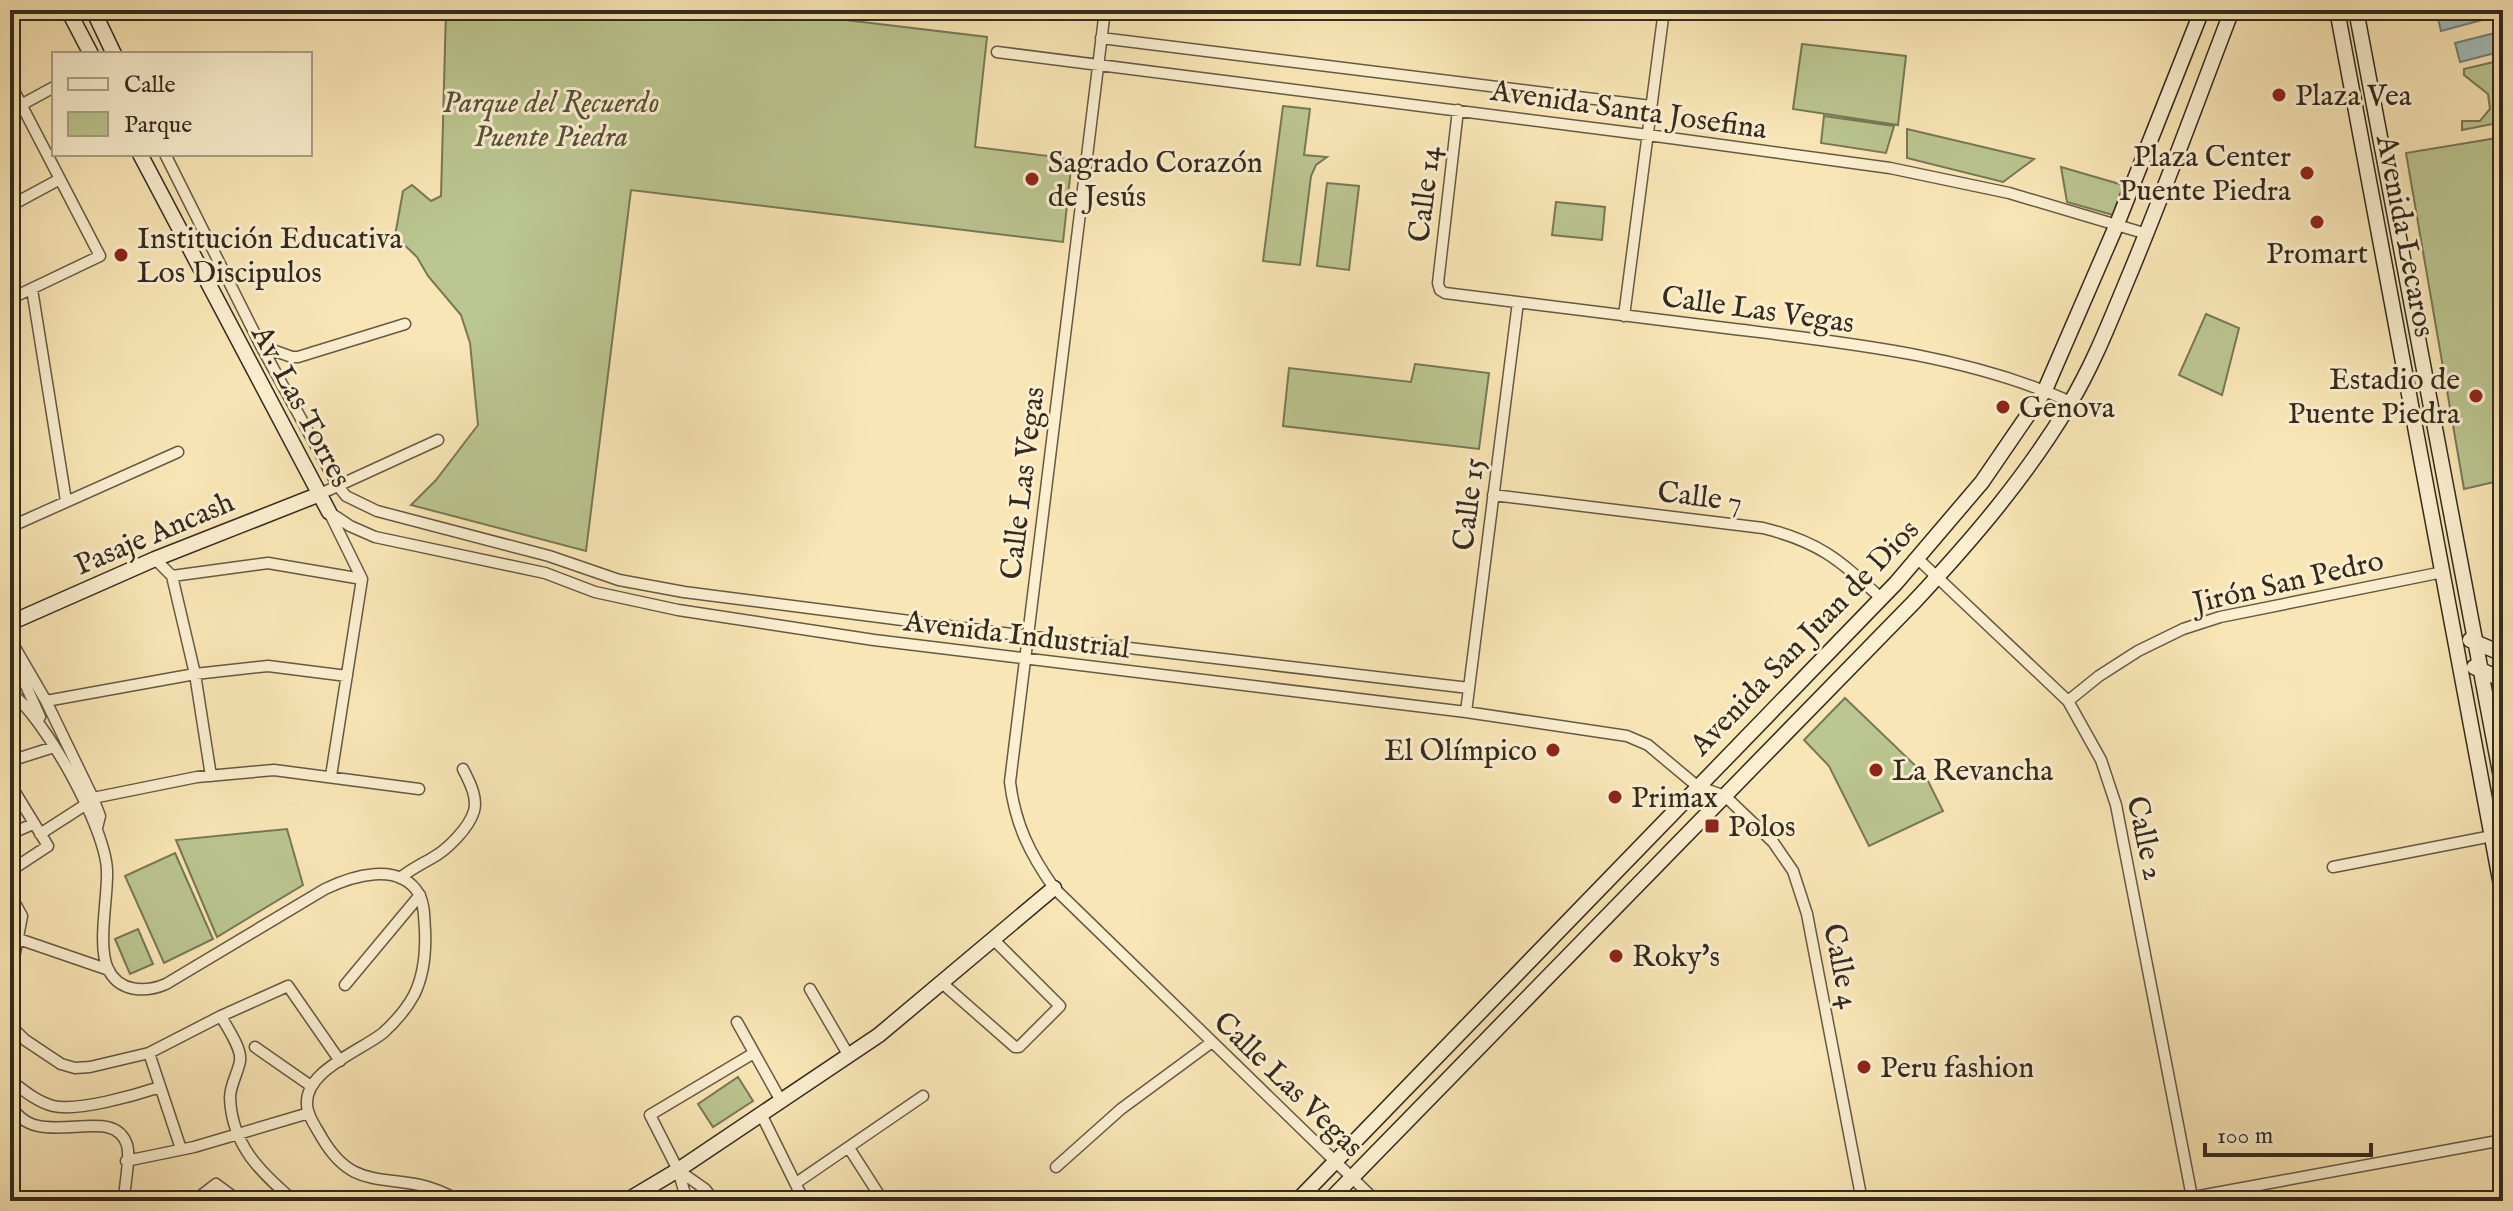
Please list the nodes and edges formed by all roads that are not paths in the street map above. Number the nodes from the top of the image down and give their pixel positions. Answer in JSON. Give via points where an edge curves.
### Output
{"nodes":[{"id":1,"x":68,"y":10,"type":"edge"},
{"id":2,"x":93,"y":10,"type":"edge"},
{"id":3,"x":1105,"y":10,"type":"edge"},
{"id":4,"x":1664,"y":10,"type":"edge"},
{"id":5,"x":2202,"y":10,"type":"edge"},
{"id":6,"x":2232,"y":10,"type":"edge"},
{"id":7,"x":2337,"y":10,"type":"edge"},
{"id":8,"x":2356,"y":10,"type":"edge"},
{"id":9,"x":1101,"y":38,"type":"junction"},
{"id":10,"x":90,"y":52,"type":"edge"},
{"id":11,"x":113,"y":52,"type":"edge"},
{"id":12,"x":997,"y":52,"type":"dead end"},
{"id":13,"x":1098,"y":64,"type":"junction"},
{"id":14,"x":10,"y":83,"type":"edge"},
{"id":15,"x":52,"y":88,"type":"edge"},
{"id":16,"x":1651,"y":106,"type":"junction"},
{"id":17,"x":15,"y":108,"type":"edge"},
{"id":18,"x":1458,"y":110,"type":"junction"},
{"id":19,"x":1648,"y":135,"type":"junction"},
{"id":20,"x":141,"y":156,"type":"edge"},
{"id":21,"x":166,"y":156,"type":"edge"},
{"id":22,"x":60,"y":179,"type":"junction"},
{"id":23,"x":10,"y":206,"type":"edge"},
{"id":24,"x":2117,"y":224,"type":"junction"},
{"id":25,"x":2147,"y":234,"type":"junction"},
{"id":26,"x":1438,"y":283,"type":"joint"},
{"id":27,"x":32,"y":289,"type":"junction"},
{"id":28,"x":10,"y":299,"type":"edge"},
{"id":29,"x":1518,"y":302,"type":"junction"},
{"id":30,"x":1624,"y":316,"type":"junction"},
{"id":31,"x":405,"y":324,"type":"dead end"},
{"id":32,"x":261,"y":346,"type":"junction"},
{"id":33,"x":2045,"y":390,"type":"junction"},
{"id":34,"x":2071,"y":402,"type":"junction"},
{"id":35,"x":438,"y":440,"type":"dead end"},
{"id":36,"x":178,"y":452,"type":"dead end"},
{"id":37,"x":338,"y":486,"type":"junction"},
{"id":38,"x":320,"y":494,"type":"junction"},
{"id":39,"x":1493,"y":495,"type":"junction"},
{"id":40,"x":66,"y":501,"type":"junction"},
{"id":41,"x":329,"y":512,"type":"junction"},
{"id":42,"x":10,"y":527,"type":"edge"},
{"id":43,"x":155,"y":559,"type":"junction"},
{"id":44,"x":1918,"y":559,"type":"junction"},
{"id":45,"x":2443,"y":572,"type":"junction"},
{"id":46,"x":172,"y":576,"type":"junction"},
{"id":47,"x":1938,"y":577,"type":"junction"},
{"id":48,"x":362,"y":579,"type":"junction"},
{"id":49,"x":1896,"y":583,"type":"junction"},
{"id":50,"x":1881,"y":598,"type":"junction"},
{"id":51,"x":1915,"y":601,"type":"junction"},
{"id":52,"x":10,"y":623,"type":"edge"},
{"id":53,"x":2454,"y":634,"type":"junction"},
{"id":54,"x":1027,"y":636,"type":"junction"},
{"id":55,"x":10,"y":639,"type":"edge"},
{"id":56,"x":2475,"y":641,"type":"junction"},
{"id":57,"x":10,"y":650,"type":"edge"},
{"id":58,"x":2503,"y":654,"type":"edge"},
{"id":59,"x":1024,"y":657,"type":"junction"},
{"id":60,"x":2459,"y":661,"type":"junction"},
{"id":61,"x":2481,"y":670,"type":"junction"},
{"id":62,"x":195,"y":674,"type":"junction"},
{"id":63,"x":347,"y":676,"type":"junction"},
{"id":64,"x":2503,"y":680,"type":"edge"},
{"id":65,"x":1469,"y":688,"type":"junction"},
{"id":66,"x":10,"y":692,"type":"edge"},
{"id":67,"x":46,"y":701,"type":"junction"},
{"id":68,"x":2068,"y":701,"type":"junction"},
{"id":69,"x":1466,"y":712,"type":"junction"},
{"id":70,"x":48,"y":735,"type":"junction"},
{"id":71,"x":54,"y":747,"type":"junction"},
{"id":72,"x":10,"y":761,"type":"edge"},
{"id":73,"x":463,"y":769,"type":"dead end"},
{"id":74,"x":211,"y":776,"type":"junction"},
{"id":75,"x":331,"y":776,"type":"junction"},
{"id":76,"x":10,"y":784,"type":"edge"},
{"id":77,"x":1697,"y":786,"type":"junction"},
{"id":78,"x":2503,"y":788,"type":"edge"},
{"id":79,"x":419,"y":789,"type":"dead end"},
{"id":80,"x":1725,"y":796,"type":"junction"},
{"id":81,"x":89,"y":801,"type":"junction"},
{"id":82,"x":33,"y":824,"type":"junction"},
{"id":83,"x":10,"y":834,"type":"edge"},
{"id":84,"x":40,"y":834,"type":"junction"},
{"id":85,"x":2492,"y":836,"type":"junction"},
{"id":86,"x":2333,"y":867,"type":"dead end"},
{"id":87,"x":10,"y":871,"type":"edge"},
{"id":88,"x":400,"y":878,"type":"junction"},
{"id":89,"x":1054,"y":888,"type":"junction"},
{"id":90,"x":2503,"y":893,"type":"edge"},
{"id":91,"x":10,"y":894,"type":"edge"},
{"id":92,"x":420,"y":895,"type":"junction"},
{"id":93,"x":14,"y":937,"type":"edge"},
{"id":94,"x":994,"y":940,"type":"junction"},
{"id":95,"x":109,"y":970,"type":"junction"},
{"id":96,"x":10,"y":979,"type":"edge"},
{"id":97,"x":942,"y":983,"type":"junction"},
{"id":98,"x":345,"y":985,"type":"dead end"},
{"id":99,"x":810,"y":989,"type":"dead end"},
{"id":100,"x":221,"y":1016,"type":"junction"},
{"id":101,"x":737,"y":1022,"type":"dead end"},
{"id":102,"x":10,"y":1025,"type":"edge"},
{"id":103,"x":1212,"y":1042,"type":"junction"},
{"id":104,"x":255,"y":1047,"type":"dead end"},
{"id":105,"x":149,"y":1053,"type":"junction"},
{"id":106,"x":754,"y":1053,"type":"junction"},
{"id":107,"x":849,"y":1056,"type":"junction"},
{"id":108,"x":340,"y":1061,"type":"junction"},
{"id":109,"x":10,"y":1080,"type":"edge"},
{"id":110,"x":311,"y":1086,"type":"junction"},
{"id":111,"x":160,"y":1087,"type":"junction"},
{"id":112,"x":923,"y":1096,"type":"dead end"},
{"id":113,"x":781,"y":1101,"type":"junction"},
{"id":114,"x":10,"y":1103,"type":"edge"},
{"id":115,"x":309,"y":1113,"type":"junction"},
{"id":116,"x":761,"y":1114,"type":"junction"},
{"id":117,"x":239,"y":1135,"type":"junction"},
{"id":118,"x":2503,"y":1140,"type":"edge"},
{"id":119,"x":849,"y":1148,"type":"junction"},
{"id":120,"x":181,"y":1149,"type":"junction"},
{"id":121,"x":126,"y":1161,"type":"junction"},
{"id":122,"x":1334,"y":1161,"type":"junction"},
{"id":123,"x":1056,"y":1167,"type":"dead end"},
{"id":124,"x":678,"y":1170,"type":"junction"},
{"id":125,"x":1351,"y":1177,"type":"junction"},
{"id":126,"x":796,"y":1183,"type":"junction"},
{"id":127,"x":2192,"y":1197,"type":"junction"},
{"id":128,"x":124,"y":1201,"type":"edge"},
{"id":129,"x":194,"y":1201,"type":"edge"},
{"id":130,"x":239,"y":1201,"type":"edge"},
{"id":131,"x":294,"y":1201,"type":"edge"},
{"id":132,"x":460,"y":1201,"type":"edge"},
{"id":133,"x":626,"y":1201,"type":"edge"},
{"id":134,"x":687,"y":1201,"type":"edge"},
{"id":135,"x":714,"y":1201,"type":"edge"},
{"id":136,"x":804,"y":1201,"type":"edge"},
{"id":137,"x":883,"y":1201,"type":"edge"},
{"id":138,"x":1297,"y":1201,"type":"edge"},
{"id":139,"x":1329,"y":1201,"type":"edge"},
{"id":140,"x":1376,"y":1201,"type":"edge"},
{"id":141,"x":1862,"y":1201,"type":"edge"},
{"id":142,"x":2172,"y":1201,"type":"edge"}],
"edges":[{"from":1,"to":10,"type":"main road"},
{"from":2,"to":11,"type":"main road"},
{"from":3,"to":9,"type":"street","name":"Calle Las Vegas"},
{"from":4,"to":16,"type":"street"},
{"from":5,"to":24,"type":"main road","name":"Avenida San Juan de Dios"},
{"from":6,"to":25,"type":"main road","name":"Avenida San Juan de Dios"},
{"from":7,"to":45,"type":"main road","name":"Avenida Lecaros"},
{"from":8,"to":56,"type":"main road","name":"Avenida Lecaros"},
{"from":9,"to":13,"type":"street","name":"Calle Las Vegas"},
{"from":9,"to":16,"type":"street","name":"Avenida Santa Josefina"},
{"from":12,"to":13,"type":"street","name":"Avenida Santa Josefina"},
{"from":13,"to":18,"type":"street","name":"Avenida Santa Josefina"},
{"from":13,"to":54,"type":"street","name":"Calle Las Vegas"},
{"from":14,"to":17,"type":"street"},
{"from":15,"to":17,"type":"street"},
{"from":16,"to":19,"type":"street"},
{"from":17,"to":22,"type":"street"},
{"from":18,"to":19,"type":"street","name":"Avenida Santa Josefina"},
{"from":18,"to":26,"type":"street","name":"Calle 14"},
{"from":19,"to":24,"type":"street","name":"Avenida Santa Josefina","via":[[1890,168],[2009,193]]},
{"from":19,"to":30,"type":"street"},
{"from":20,"to":38,"type":"main road","name":"Av. Las Torres"},
{"from":21,"to":32,"type":"street","name":"Av. Las Torres"},
{"from":22,"to":23,"type":"street"},
{"from":22,"to":27,"type":"street","via":[[100,256]]},
{"from":24,"to":25,"type":"street","name":"Avenida Santa Josefina"},
{"from":24,"to":33,"type":"main road","name":"Avenida San Juan de Dios"},
{"from":25,"to":34,"type":"main road","name":"Avenida San Juan de Dios"},
{"from":26,"to":29,"type":"street","name":"Calle Las Vegas","via":[[1445,293]]},
{"from":27,"to":28,"type":"street"},
{"from":27,"to":40,"type":"street"},
{"from":29,"to":30,"type":"street","name":"Calle Las Vegas"},
{"from":29,"to":39,"type":"street","name":"Calle 15"},
{"from":30,"to":33,"type":"street","name":"Calle Las Vegas","via":[[1956,363]]},
{"from":31,"to":32,"type":"street","via":[[298,357]]},
{"from":32,"to":37,"type":"street","name":"Av. Las Torres"},
{"from":33,"to":34,"type":"street","name":"Calle Las Vegas"},
{"from":33,"to":44,"type":"main road","name":"Avenida San Juan de Dios","via":[[1982,482]]},
{"from":34,"to":47,"type":"main road","name":"Avenida San Juan de Dios","via":[[1993,515]]},
{"from":35,"to":37,"type":"street"},
{"from":36,"to":40,"type":"street"},
{"from":37,"to":38,"type":"street"},
{"from":37,"to":54,"type":"street","via":[[346,496],[377,511],[619,580]]},
{"from":38,"to":41,"type":"main road","name":"Av. Las Torres"},
{"from":38,"to":43,"type":"main road","name":"Pasaje Ancash"},
{"from":39,"to":50,"type":"street","name":"Calle 7","via":[[1783,533],[1825,550]]},
{"from":39,"to":65,"type":"street","name":"Calle 15"},
{"from":40,"to":42,"type":"street"},
{"from":41,"to":48,"type":"street"},
{"from":41,"to":59,"type":"street","name":"Avenida Industrial","via":[[375,537],[545,573],[595,592],[664,607]]},
{"from":43,"to":46,"type":"street"},
{"from":43,"to":52,"type":"main road","name":"Pasaje Ancash"},
{"from":44,"to":47,"type":"street","name":"Calle 2"},
{"from":44,"to":49,"type":"main road","name":"Avenida San Juan de Dios"},
{"from":45,"to":53,"type":"main road","name":"Avenida Lecaros"},
{"from":45,"to":68,"type":"street","name":"Jirón San Pedro","via":[[2196,625],[2138,651]]},
{"from":46,"to":48,"type":"street","via":[[268,563]]},
{"from":46,"to":62,"type":"street"},
{"from":47,"to":51,"type":"main road","name":"Avenida San Juan de Dios"},
{"from":47,"to":68,"type":"street","name":"Calle 2"},
{"from":48,"to":63,"type":"street"},
{"from":49,"to":50,"type":"main road","name":"Avenida San Juan de Dios"},
{"from":49,"to":51,"type":"main road"},
{"from":50,"to":77,"type":"main road","name":"Avenida San Juan de Dios"},
{"from":51,"to":80,"type":"main road","name":"Avenida San Juan de Dios"},
{"from":53,"to":56,"type":"main road"},
{"from":53,"to":60,"type":"main road","name":"Avenida Lecaros"},
{"from":54,"to":59,"type":"street","name":"Calle Las Vegas"},
{"from":54,"to":65,"type":"street"},
{"from":55,"to":67,"type":"street"},
{"from":56,"to":58,"type":"main road"},
{"from":56,"to":61,"type":"main road","name":"Avenida Lecaros"},
{"from":57,"to":70,"type":"street"},
{"from":59,"to":69,"type":"street","name":"Avenida Industrial"},
{"from":59,"to":89,"type":"street","name":"Calle Las Vegas","via":[[1010,782],[1013,808],[1033,859]]},
{"from":60,"to":61,"type":"main road"},
{"from":60,"to":85,"type":"main road","name":"Avenida Lecaros"},
{"from":61,"to":64,"type":"main road"},
{"from":61,"to":78,"type":"main road","name":"Avenida Lecaros"},
{"from":62,"to":63,"type":"street","via":[[275,666]]},
{"from":62,"to":67,"type":"street"},
{"from":62,"to":74,"type":"street"},
{"from":63,"to":75,"type":"street"},
{"from":65,"to":69,"type":"street","name":"Calle 15"},
{"from":66,"to":70,"type":"street"},
{"from":67,"to":81,"type":"street"},
{"from":68,"to":127,"type":"street","name":"Calle 2","via":[[2101,760],[2116,805]]},
{"from":69,"to":77,"type":"street","name":"Avenida Industrial","via":[[1627,736],[1648,745]]},
{"from":70,"to":71,"type":"street"},
{"from":71,"to":72,"type":"street"},
{"from":71,"to":81,"type":"street"},
{"from":73,"to":88,"type":"street","via":[[474,811],[452,842]]},
{"from":74,"to":75,"type":"street","via":[[274,770]]},
{"from":74,"to":81,"type":"street"},
{"from":75,"to":79,"type":"street"},
{"from":76,"to":82,"type":"street"},
{"from":77,"to":80,"type":"street","name":"Calle 4"},
{"from":77,"to":122,"type":"main road","name":"Avenida San Juan de Dios"},
{"from":80,"to":125,"type":"main road","name":"Avenida San Juan de Dios"},
{"from":80,"to":141,"type":"street","name":"Calle 4","via":[[1773,842],[1802,892]]},
{"from":81,"to":84,"type":"street"},
{"from":81,"to":95,"type":"street","via":[[100,816],[97,828],[107,869]]},
{"from":82,"to":83,"type":"street"},
{"from":82,"to":84,"type":"street"},
{"from":84,"to":87,"type":"street","via":[[48,846]]},
{"from":85,"to":86,"type":"street"},
{"from":85,"to":90,"type":"main road","name":"Avenida Lecaros"},
{"from":88,"to":92,"type":"street"},
{"from":88,"to":95,"type":"street","via":[[375,874],[338,882],[156,988],[136,990],[118,982]]},
{"from":89,"to":94,"type":"main road"},
{"from":89,"to":103,"type":"street","name":"Calle Las Vegas"},
{"from":91,"to":93,"type":"street","via":[[22,916]]},
{"from":92,"to":98,"type":"street"},
{"from":92,"to":108,"type":"street","via":[[426,948],[415,994],[382,1033]]},
{"from":93,"to":95,"type":"street"},
{"from":93,"to":96,"type":"street"},
{"from":94,"to":97,"type":"main road"},
{"from":94,"to":97,"type":"street","via":[[1060,1006],[1019,1047]]},
{"from":97,"to":107,"type":"main road"},
{"from":99,"to":107,"type":"street"},
{"from":100,"to":105,"type":"street"},
{"from":100,"to":108,"type":"street","via":[[288,986]]},
{"from":100,"to":117,"type":"street","via":[[240,1054],[230,1097]]},
{"from":101,"to":106,"type":"street"},
{"from":102,"to":105,"type":"street","via":[[61,1064],[75,1068]]},
{"from":103,"to":122,"type":"street","name":"Calle Las Vegas"},
{"from":103,"to":123,"type":"street","via":[[1114,1114]]},
{"from":104,"to":110,"type":"street"},
{"from":105,"to":111,"type":"street"},
{"from":106,"to":113,"type":"street"},
{"from":106,"to":124,"type":"street","via":[[650,1115]]},
{"from":107,"to":113,"type":"main road"},
{"from":108,"to":110,"type":"street"},
{"from":109,"to":111,"type":"street","via":[[55,1107],[89,1105]]},
{"from":110,"to":115,"type":"street"},
{"from":111,"to":120,"type":"street"},
{"from":112,"to":119,"type":"street"},
{"from":113,"to":116,"type":"main road"},
{"from":114,"to":121,"type":"street","via":[[29,1125],[39,1128],[116,1130],[127,1145]]},
{"from":115,"to":117,"type":"street"},
{"from":115,"to":132,"type":"street","via":[[332,1155],[347,1169],[382,1182],[421,1185]]},
{"from":116,"to":124,"type":"main road"},
{"from":116,"to":126,"type":"street"},
{"from":117,"to":120,"type":"street"},
{"from":117,"to":131,"type":"street","via":[[247,1156]]},
{"from":118,"to":127,"type":"street"},
{"from":119,"to":126,"type":"street"},
{"from":119,"to":137,"type":"street"},
{"from":120,"to":121,"type":"street"},
{"from":121,"to":128,"type":"street"},
{"from":122,"to":125,"type":"street","name":"Calle Las Vegas"},
{"from":122,"to":138,"type":"main road","name":"Avenida San Juan de Dios"},
{"from":124,"to":133,"type":"main road"},
{"from":124,"to":134,"type":"street"},
{"from":124,"to":135,"type":"street"},
{"from":125,"to":139,"type":"main road","name":"Avenida San Juan de Dios"},
{"from":125,"to":140,"type":"street","name":"Calle Las Vegas"},
{"from":126,"to":136,"type":"street"},
{"from":127,"to":142,"type":"street"},
{"from":129,"to":130,"type":"street","via":[[216,1184]]}]}
